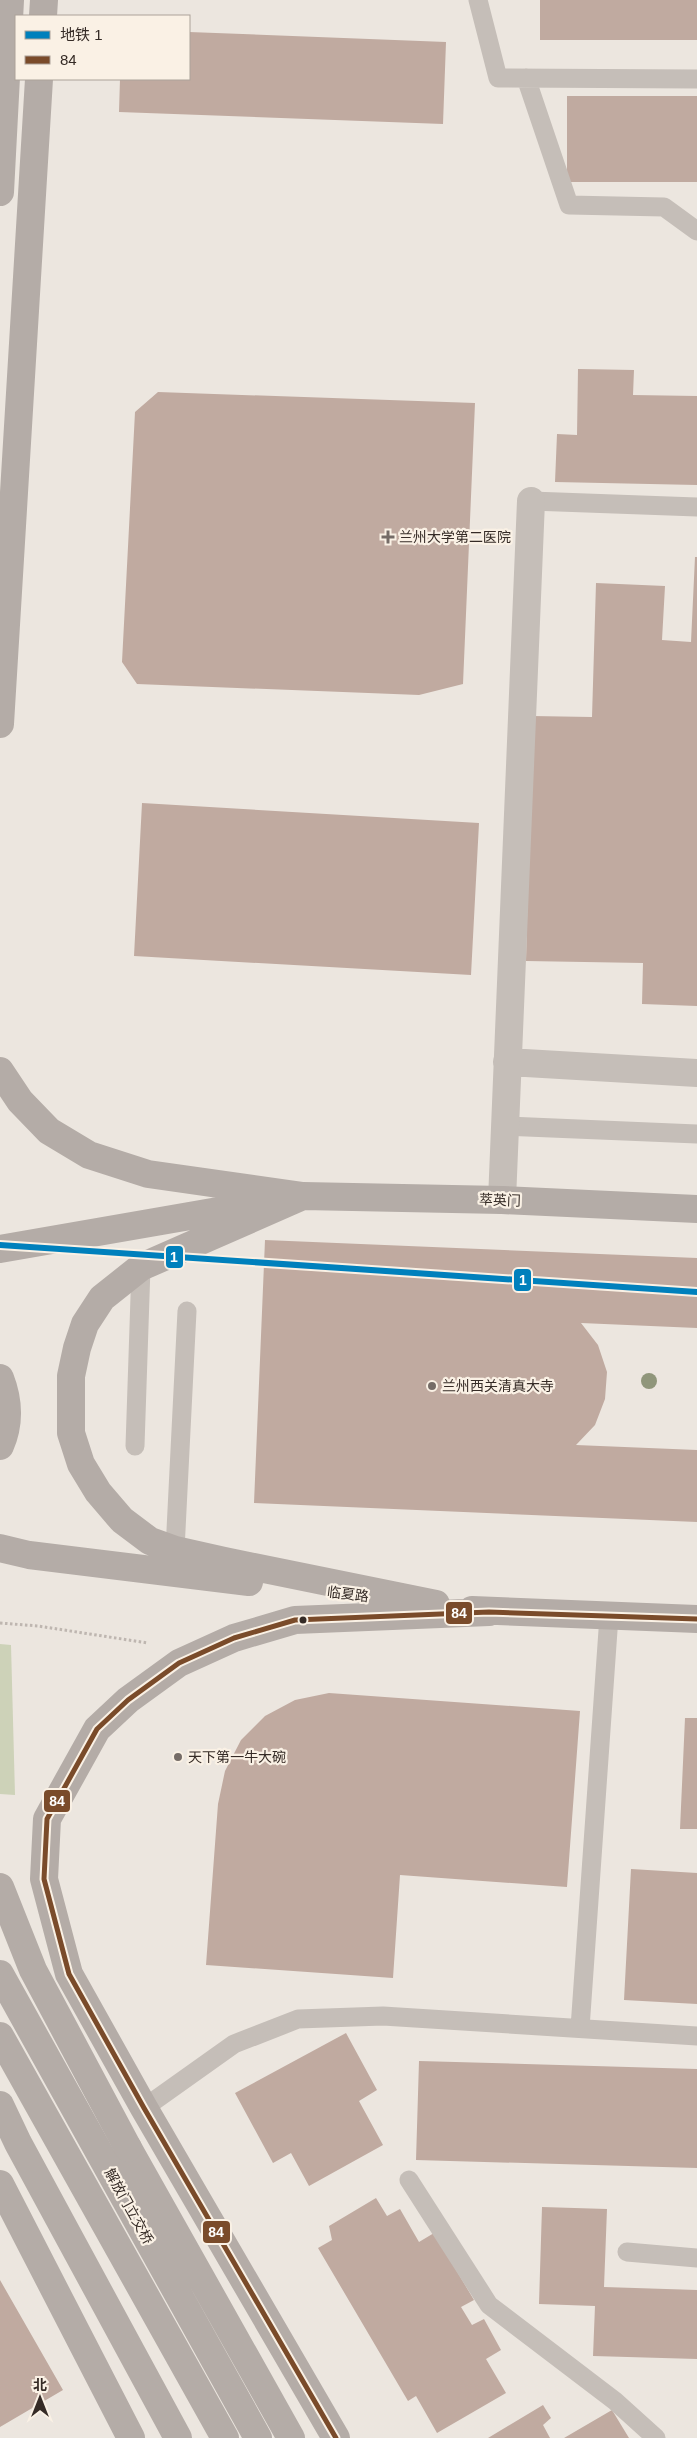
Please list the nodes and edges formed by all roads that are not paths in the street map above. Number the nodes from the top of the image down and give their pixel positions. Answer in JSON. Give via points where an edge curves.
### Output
{"nodes":[{"id":1,"x":10,"y":0,"type":"edge"},
{"id":2,"x":44,"y":0,"type":"edge"},
{"id":3,"x":478,"y":0,"type":"edge"},
{"id":4,"x":43,"y":15,"type":"edge"},
{"id":5,"x":526,"y":78,"type":"junction"},
{"id":6,"x":697,"y":79,"type":"edge"},
{"id":7,"x":40,"y":80,"type":"edge"},
{"id":8,"x":0,"y":192,"type":"edge"},
{"id":9,"x":697,"y":230,"type":"edge"},
{"id":10,"x":531,"y":501,"type":"joint"},
{"id":11,"x":697,"y":507,"type":"edge"},
{"id":12,"x":0,"y":724,"type":"edge"},
{"id":13,"x":507,"y":1062,"type":"junction"},
{"id":14,"x":0,"y":1071,"type":"edge"},
{"id":15,"x":697,"y":1072,"type":"edge"},
{"id":16,"x":504,"y":1126,"type":"junction"},
{"id":17,"x":697,"y":1134,"type":"edge"},
{"id":18,"x":303,"y":1196,"type":"junction"},
{"id":19,"x":502,"y":1200,"type":"junction"},
{"id":20,"x":697,"y":1209,"type":"edge"},
{"id":21,"x":4,"y":1248,"type":"edge"},
{"id":22,"x":141,"y":1267,"type":"junction"},
{"id":23,"x":188,"y":1311,"type":"dead end"},
{"id":24,"x":0,"y":1378,"type":"edge"},
{"id":25,"x":0,"y":1446,"type":"edge"},
{"id":26,"x":135,"y":1446,"type":"dead end"},
{"id":27,"x":0,"y":1548,"type":"edge"},
{"id":28,"x":175,"y":1550,"type":"junction"},
{"id":29,"x":489,"y":1612,"type":"junction"},
{"id":30,"x":609,"y":1616,"type":"junction"},
{"id":31,"x":697,"y":1619,"type":"edge"},
{"id":32,"x":0,"y":1887,"type":"edge"},
{"id":33,"x":0,"y":1974,"type":"edge"},
{"id":34,"x":580,"y":2028,"type":"junction"},
{"id":35,"x":0,"y":2036,"type":"edge"},
{"id":36,"x":697,"y":2036,"type":"edge"},
{"id":37,"x":0,"y":2105,"type":"edge"},
{"id":38,"x":144,"y":2108,"type":"junction"},
{"id":39,"x":409,"y":2180,"type":"dead end"},
{"id":40,"x":0,"y":2184,"type":"edge"},
{"id":41,"x":628,"y":2252,"type":"dead end"},
{"id":42,"x":697,"y":2258,"type":"edge"},
{"id":43,"x":131,"y":2438,"type":"edge"},
{"id":44,"x":178,"y":2438,"type":"edge"},
{"id":45,"x":225,"y":2438,"type":"edge"},
{"id":46,"x":258,"y":2438,"type":"edge"},
{"id":47,"x":291,"y":2438,"type":"edge"},
{"id":48,"x":336,"y":2438,"type":"edge"},
{"id":49,"x":656,"y":2438,"type":"edge"}],
"edges":[{"from":1,"to":8,"type":"main road"},
{"from":2,"to":4,"type":"main road"},
{"from":3,"to":5,"type":"lane","via":[[498,78]]},
{"from":5,"to":6,"type":"lane"},
{"from":5,"to":9,"type":"lane","via":[[569,205],[664,207]]},
{"from":7,"to":12,"type":"main road"},
{"from":10,"to":11,"type":"lane"},
{"from":10,"to":13,"type":"street"},
{"from":13,"to":15,"type":"street"},
{"from":13,"to":16,"type":"street"},
{"from":14,"to":18,"type":"main road","via":[[20,1101],[49,1131],[89,1155],[148,1174]]},
{"from":16,"to":17,"type":"lane"},
{"from":16,"to":19,"type":"street"},
{"from":18,"to":19,"type":"main road","name":"萃英门"},
{"from":18,"to":21,"type":"main road"},
{"from":18,"to":22,"type":"main road"},
{"from":19,"to":20,"type":"main road","name":"萃英门"},
{"from":22,"to":26,"type":"lane"},
{"from":22,"to":28,"type":"main road","via":[[102,1298],[85,1324],[71,1376],[71,1433],[81,1464],[98,1492],[122,1520],[150,1541]]},
{"from":23,"to":28,"type":"lane"},
{"from":24,"to":25,"type":"main road","via":[[6,1394],[8,1416]]},
{"from":27,"to":29,"type":"main road","name":"临夏路","via":[[30,1555]]},
{"from":28,"to":29,"type":"main road"},
{"from":29,"to":30,"type":"main road","name":"临夏路"},
{"from":29,"to":38,"type":"main road","via":[[295,1620],[234,1638],[179,1663],[128,1700],[98,1729],[47,1819],[44,1879],[69,1974]]},
{"from":30,"to":31,"type":"main road","name":"临夏路"},
{"from":30,"to":34,"type":"lane"},
{"from":32,"to":47,"type":"main road","bridge":true,"via":[[33,1970],[128,2148]]},
{"from":33,"to":46,"type":"main road","name":"解放门立交桥"},
{"from":34,"to":36,"type":"lane"},
{"from":34,"to":38,"type":"lane","via":[[383,2016],[298,2019],[234,2044]]},
{"from":35,"to":45,"type":"main road"},
{"from":37,"to":44,"type":"main road"},
{"from":38,"to":48,"type":"main road"},
{"from":39,"to":49,"type":"lane","via":[[489,2305],[615,2401]]},
{"from":40,"to":43,"type":"main road"},
{"from":41,"to":42,"type":"lane"}]}
